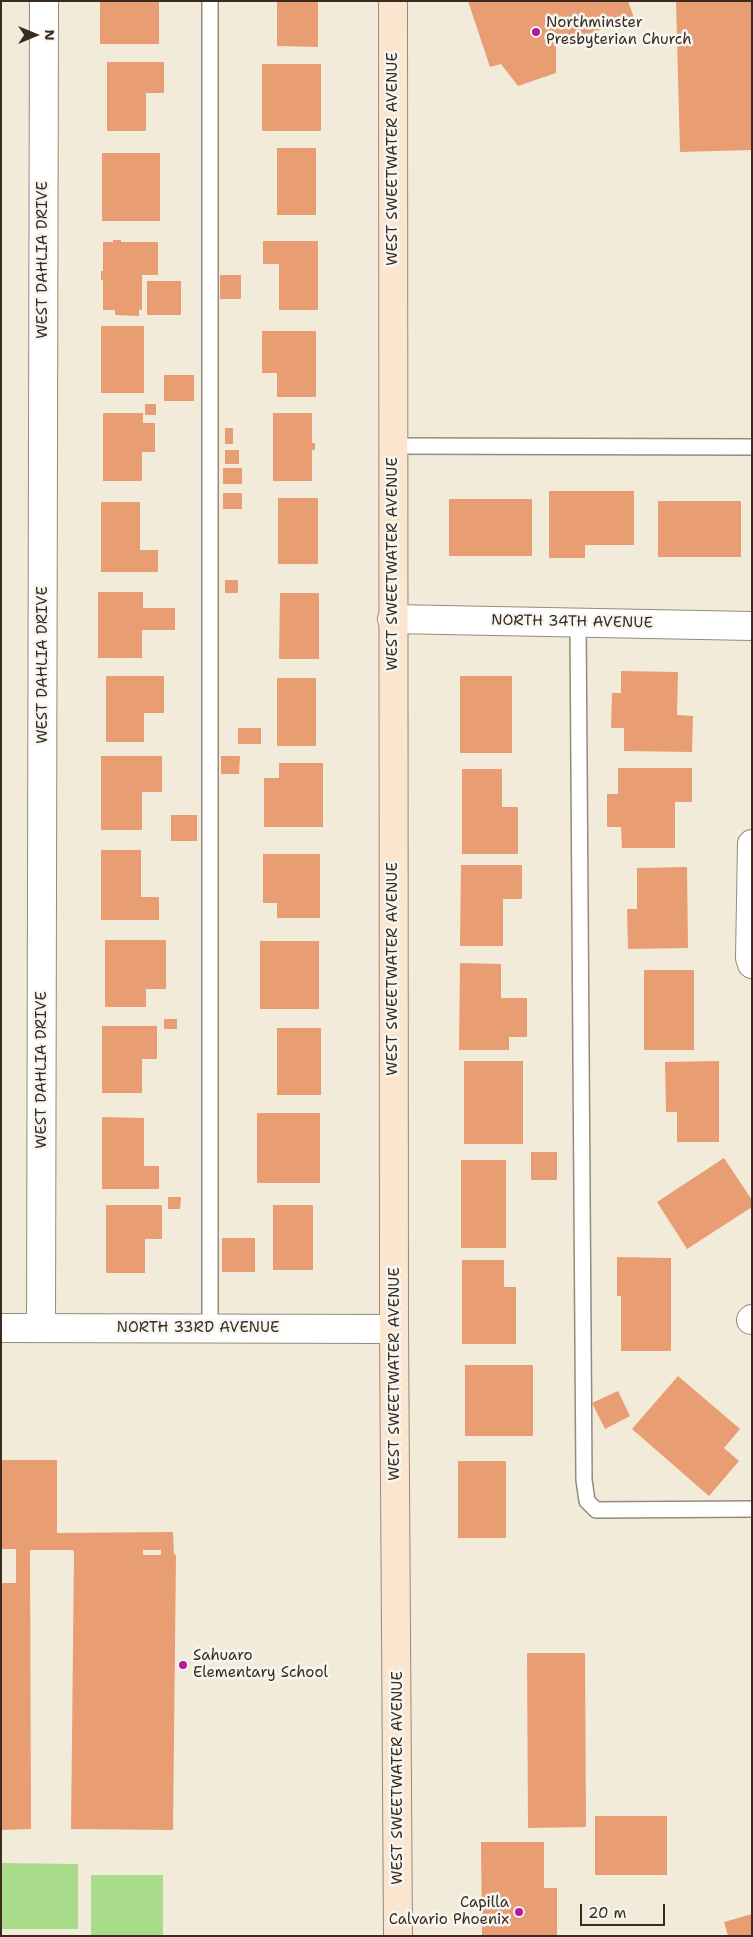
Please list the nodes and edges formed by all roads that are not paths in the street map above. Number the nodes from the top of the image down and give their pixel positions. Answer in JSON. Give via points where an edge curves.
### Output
{"nodes":[{"id":1,"x":44,"y":1,"type":"edge"},
{"id":2,"x":210,"y":1,"type":"edge"},
{"id":3,"x":393,"y":1,"type":"edge"},
{"id":4,"x":394,"y":446,"type":"junction"},
{"id":5,"x":752,"y":447,"type":"edge"},
{"id":6,"x":392,"y":619,"type":"junction"},
{"id":7,"x":578,"y":622,"type":"junction"},
{"id":8,"x":752,"y":626,"type":"edge"},
{"id":9,"x":752,"y":844,"type":"edge"},
{"id":10,"x":752,"y":964,"type":"edge"},
{"id":11,"x":1,"y":1328,"type":"edge"},
{"id":12,"x":41,"y":1328,"type":"junction"},
{"id":13,"x":210,"y":1328,"type":"junction"},
{"id":14,"x":394,"y":1329,"type":"junction"},
{"id":15,"x":752,"y":1509,"type":"edge"},
{"id":16,"x":398,"y":1936,"type":"edge"}],
"edges":[{"from":1,"to":12,"type":"street","name":"WEST DAHLIA DRIVE"},
{"from":2,"to":13,"type":"lane"},
{"from":3,"to":4,"type":"street","name":"WEST SWEETWATER AVENUE"},
{"from":4,"to":5,"type":"lane"},
{"from":4,"to":6,"type":"street","name":"WEST SWEETWATER AVENUE"},
{"from":6,"to":7,"type":"street","name":"NORTH 34TH AVENUE"},
{"from":6,"to":14,"type":"street","name":"WEST SWEETWATER AVENUE"},
{"from":7,"to":8,"type":"street","name":"NORTH 34TH AVENUE"},
{"from":7,"to":15,"type":"lane","via":[[584,1460],[587,1501],[596,1510]]},
{"from":9,"to":10,"type":"street"},
{"from":11,"to":12,"type":"street","name":"NORTH 33RD AVENUE"},
{"from":12,"to":13,"type":"street","name":"NORTH 33RD AVENUE"},
{"from":13,"to":14,"type":"street","name":"NORTH 33RD AVENUE"},
{"from":14,"to":16,"type":"street","name":"WEST SWEETWATER AVENUE"}]}
